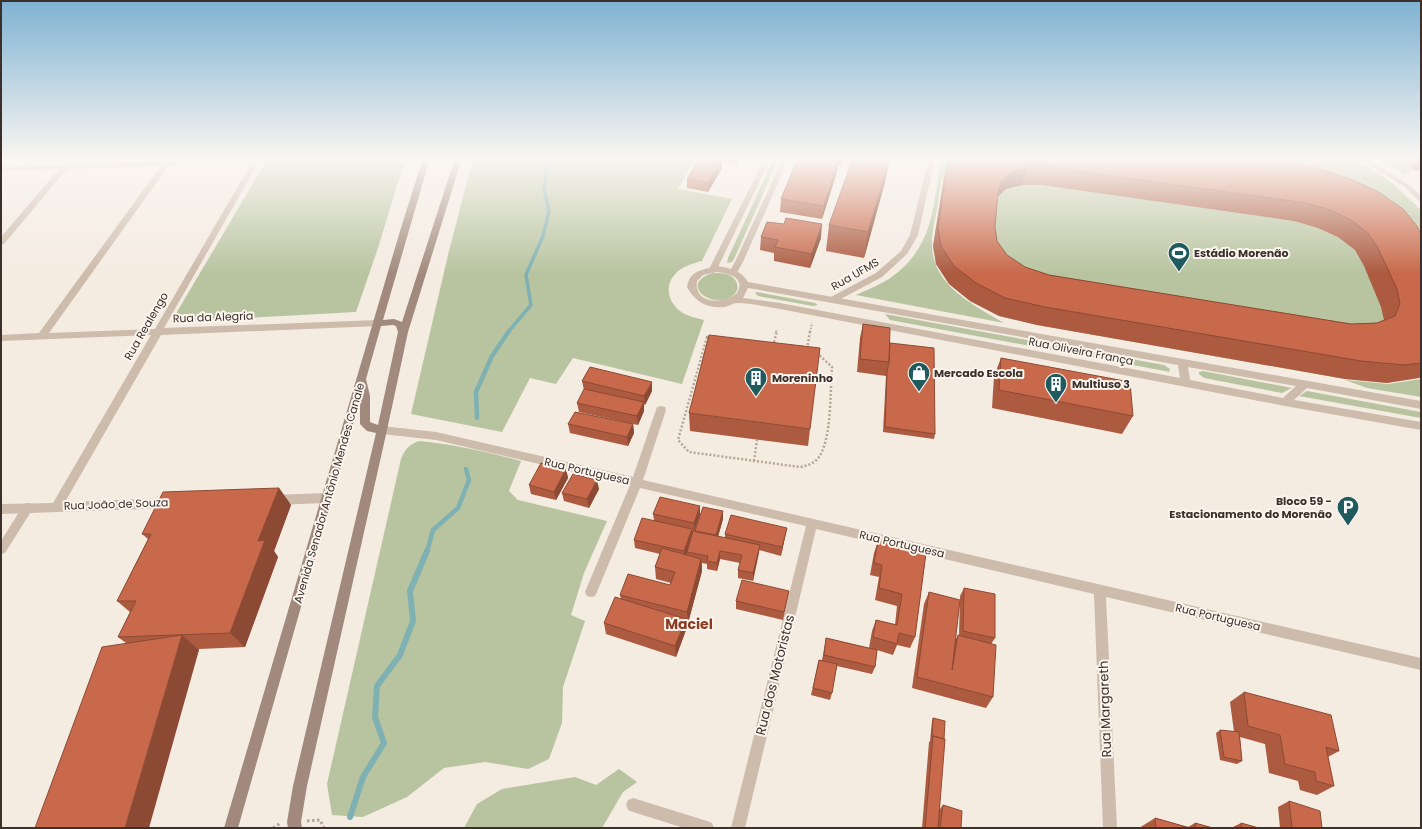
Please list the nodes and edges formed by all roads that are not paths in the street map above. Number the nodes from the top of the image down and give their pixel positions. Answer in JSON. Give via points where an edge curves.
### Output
{"nodes":[{"id":1,"x":40,"y":197,"type":"edge"},
{"id":2,"x":142,"y":197,"type":"edge"},
{"id":3,"x":236,"y":197,"type":"edge"},
{"id":4,"x":415,"y":197,"type":"edge"},
{"id":5,"x":447,"y":197,"type":"edge"},
{"id":6,"x":749,"y":197,"type":"edge"},
{"id":7,"x":769,"y":197,"type":"edge"},
{"id":8,"x":923,"y":197,"type":"edge"},
{"id":9,"x":1,"y":242,"type":"edge"},
{"id":10,"x":713,"y":269,"type":"junction"},
{"id":11,"x":733,"y":272,"type":"junction"},
{"id":12,"x":744,"y":284,"type":"junction"},
{"id":13,"x":736,"y":300,"type":"junction"},
{"id":14,"x":832,"y":300,"type":"junction"},
{"id":15,"x":830,"y":316,"type":"junction"},
{"id":16,"x":378,"y":323,"type":"junction"},
{"id":17,"x":157,"y":331,"type":"junction"},
{"id":18,"x":403,"y":332,"type":"junction"},
{"id":19,"x":42,"y":336,"type":"junction"},
{"id":20,"x":1,"y":338,"type":"edge"},
{"id":21,"x":1183,"y":363,"type":"junction"},
{"id":22,"x":362,"y":379,"type":"junction"},
{"id":23,"x":1185,"y":383,"type":"junction"},
{"id":24,"x":1304,"y":385,"type":"junction"},
{"id":25,"x":1285,"y":402,"type":"junction"},
{"id":26,"x":1421,"y":405,"type":"edge"},
{"id":27,"x":661,"y":410,"type":"dead end"},
{"id":28,"x":1421,"y":426,"type":"edge"},
{"id":29,"x":382,"y":430,"type":"junction"},
{"id":30,"x":638,"y":482,"type":"junction"},
{"id":31,"x":326,"y":498,"type":"junction"},
{"id":32,"x":263,"y":500,"type":"edge"},
{"id":33,"x":184,"y":502,"type":"edge"},
{"id":34,"x":57,"y":506,"type":"junction"},
{"id":35,"x":28,"y":507,"type":"junction"},
{"id":36,"x":1,"y":509,"type":"edge"},
{"id":37,"x":812,"y":523,"type":"junction"},
{"id":38,"x":1,"y":550,"type":"edge"},
{"id":39,"x":1100,"y":590,"type":"junction"},
{"id":40,"x":591,"y":592,"type":"dead end"},
{"id":41,"x":1421,"y":664,"type":"edge"},
{"id":42,"x":633,"y":805,"type":"dead end"},
{"id":43,"x":231,"y":828,"type":"edge"},
{"id":44,"x":295,"y":828,"type":"edge"},
{"id":45,"x":707,"y":828,"type":"edge"},
{"id":46,"x":738,"y":828,"type":"edge"},
{"id":47,"x":1110,"y":828,"type":"edge"}],
"edges":[{"from":1,"to":9,"type":"street"},
{"from":2,"to":19,"type":"street"},
{"from":3,"to":17,"type":"street","name":"Rua Realengo"},
{"from":4,"to":16,"type":"main road","name":"Avenida Senador Antônio Mendes Canale"},
{"from":5,"to":18,"type":"main road"},
{"from":6,"to":10,"type":"lane"},
{"from":7,"to":11,"type":"lane"},
{"from":8,"to":14,"type":"lane","name":"Rua UFMS","via":[[914,235],[904,252],[880,275]]},
{"from":10,"to":11,"type":"street"},
{"from":10,"to":13,"type":"street","via":[[695,276],[690,287],[692,292],[697,298],[712,304]]},
{"from":11,"to":12,"type":"street","via":[[739,275]]},
{"from":12,"to":13,"type":"street","via":[[744,290]]},
{"from":12,"to":14,"type":"street","name":"Rua Oliveira França"},
{"from":13,"to":15,"type":"street","name":"Rua Oliveira França"},
{"from":14,"to":15,"type":"street"},
{"from":14,"to":21,"type":"street","name":"Rua Oliveira França"},
{"from":15,"to":23,"type":"street","name":"Rua Oliveira França"},
{"from":16,"to":17,"type":"street","name":"Rua da Alegria"},
{"from":16,"to":18,"type":"main road","via":[[394,322],[399,324]]},
{"from":16,"to":22,"type":"main road","name":"Avenida Senador Antônio Mendes Canale"},
{"from":17,"to":19,"type":"street","name":"Rua da Alegria"},
{"from":17,"to":34,"type":"street","name":"Rua Realengo"},
{"from":18,"to":29,"type":"main road"},
{"from":19,"to":20,"type":"street","name":"Rua da Alegria"},
{"from":21,"to":23,"type":"street"},
{"from":21,"to":24,"type":"street","name":"Rua Oliveira França"},
{"from":22,"to":29,"type":"main road","via":[[365,424]]},
{"from":22,"to":31,"type":"main road","name":"Avenida Senador Antônio Mendes Canale"},
{"from":23,"to":25,"type":"street","name":"Rua Oliveira França"},
{"from":24,"to":25,"type":"street"},
{"from":24,"to":26,"type":"street","name":"Rua Oliveira França"},
{"from":25,"to":28,"type":"street","name":"Rua Oliveira França"},
{"from":27,"to":30,"type":"street"},
{"from":29,"to":30,"type":"street","name":"Rua Portuguesa","via":[[436,436]]},
{"from":29,"to":44,"type":"main road","via":[[300,786]]},
{"from":30,"to":37,"type":"street","name":"Rua Portuguesa"},
{"from":30,"to":40,"type":"street"},
{"from":31,"to":32,"type":"street"},
{"from":31,"to":43,"type":"main road","name":"Avenida Senador Antônio Mendes Canale"},
{"from":33,"to":34,"type":"street","name":"Rua João de Souza"},
{"from":34,"to":35,"type":"street","name":"Rua João de Souza"},
{"from":35,"to":36,"type":"street","name":"Rua João de Souza"},
{"from":35,"to":38,"type":"lane"},
{"from":37,"to":39,"type":"street","name":"Rua Portuguesa"},
{"from":37,"to":46,"type":"street","name":"Rua dos Motoristas"},
{"from":39,"to":41,"type":"street","name":"Rua Portuguesa"},
{"from":39,"to":47,"type":"street","name":"Rua Margareth"},
{"from":42,"to":45,"type":"street"}]}
